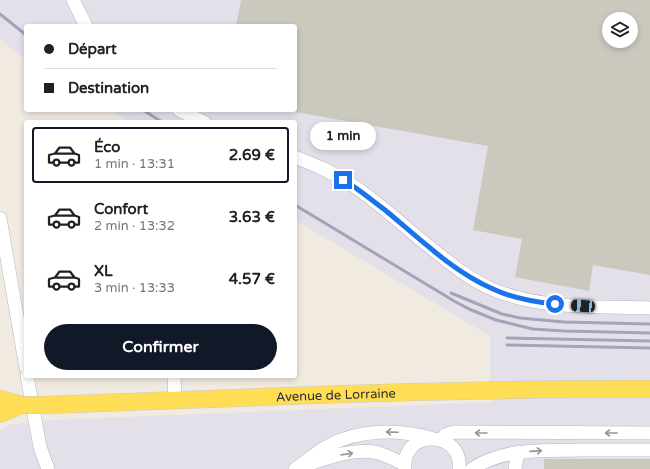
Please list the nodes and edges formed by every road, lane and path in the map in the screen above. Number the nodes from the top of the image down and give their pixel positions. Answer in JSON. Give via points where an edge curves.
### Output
{"nodes":[{"id":1,"x":73,"y":0,"type":"edge"},
{"id":2,"x":85,"y":24,"type":"edge"},
{"id":3,"x":182,"y":112,"type":"edge"},
{"id":4,"x":200,"y":120,"type":"edge"},
{"id":5,"x":297,"y":158,"type":"edge"},
{"id":6,"x":0,"y":218,"type":"edge"},
{"id":7,"x":650,"y":308,"type":"edge"},
{"id":8,"x":24,"y":356,"type":"edge"},
{"id":9,"x":27,"y":378,"type":"edge"},
{"id":10,"x":174,"y":378,"type":"edge"},
{"id":11,"x":650,"y":389,"type":"edge"},
{"id":12,"x":0,"y":399,"type":"edge"},
{"id":13,"x":175,"y":400,"type":"junction"},
{"id":14,"x":22,"y":405,"type":"junction"},
{"id":15,"x":0,"y":414,"type":"edge"},
{"id":16,"x":650,"y":433,"type":"edge"},
{"id":17,"x":436,"y":439,"type":"junction"},
{"id":18,"x":650,"y":450,"type":"edge"},
{"id":19,"x":518,"y":452,"type":"junction"},
{"id":20,"x":405,"y":466,"type":"edge"},
{"id":21,"x":48,"y":469,"type":"edge"},
{"id":22,"x":296,"y":469,"type":"edge"},
{"id":23,"x":459,"y":469,"type":"edge"},
{"id":24,"x":472,"y":469,"type":"edge"},
{"id":25,"x":515,"y":469,"type":"edge"}],
"edges":[{"from":1,"to":2,"type":"lane"},
{"from":3,"to":4,"type":"lane"},
{"from":5,"to":7,"type":"lane","via":[[353,185],[453,266],[494,290],[535,302]]},
{"from":6,"to":8,"type":"lane"},
{"from":9,"to":21,"type":"lane","via":[[40,447]]},
{"from":10,"to":13,"type":"lane"},
{"from":11,"to":13,"type":"main road","name":"Avenue de Lorraine"},
{"from":12,"to":14,"type":"main road","name":"Avenue de Lorraine"},
{"from":13,"to":14,"type":"main road","name":"Avenue de Lorraine","bridge":true},
{"from":14,"to":15,"type":"main road","name":"Avenue de Lorraine"},
{"from":16,"to":17,"type":"lane","one_way":true,"via":[[454,432]]},
{"from":17,"to":20,"type":"lane","via":[[423,440],[413,446],[406,456]]},
{"from":17,"to":22,"type":"lane","one_way":true,"via":[[402,432],[361,434],[326,446]]},
{"from":17,"to":23,"type":"lane","via":[[454,450],[458,457]]},
{"from":19,"to":18,"type":"lane","one_way":true},
{"from":19,"to":24,"type":"lane"},
{"from":19,"to":25,"type":"lane"},
{"from":22,"to":20,"type":"lane","one_way":true,"via":[[340,454],[364,451],[378,453]]}]}
